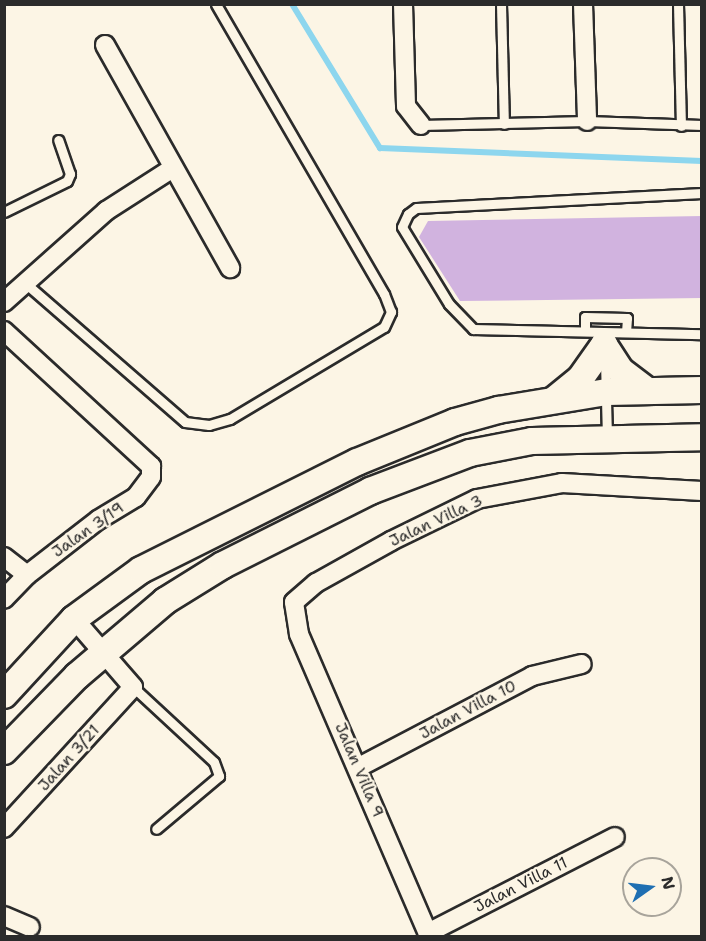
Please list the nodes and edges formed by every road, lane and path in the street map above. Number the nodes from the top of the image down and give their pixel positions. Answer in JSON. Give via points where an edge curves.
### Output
{"nodes":[{"id":1,"x":216,"y":4,"type":"edge"},
{"id":2,"x":403,"y":4,"type":"edge"},
{"id":3,"x":501,"y":4,"type":"edge"},
{"id":4,"x":583,"y":4,"type":"edge"},
{"id":5,"x":678,"y":4,"type":"edge"},
{"id":6,"x":105,"y":45,"type":"dead end"},
{"id":7,"x":586,"y":121,"type":"junction"},
{"id":8,"x":504,"y":124,"type":"junction"},
{"id":9,"x":421,"y":125,"type":"joint"},
{"id":10,"x":702,"y":125,"type":"edge"},
{"id":11,"x":681,"y":126,"type":"junction"},
{"id":12,"x":58,"y":140,"type":"dead end"},
{"id":13,"x":173,"y":168,"type":"junction"},
{"id":14,"x":702,"y":193,"type":"edge"},
{"id":15,"x":4,"y":213,"type":"edge"},
{"id":16,"x":230,"y":268,"type":"dead end"},
{"id":17,"x":24,"y":282,"type":"junction"},
{"id":18,"x":4,"y":302,"type":"edge"},
{"id":19,"x":4,"y":331,"type":"edge"},
{"id":20,"x":626,"y":332,"type":"junction"},
{"id":21,"x":702,"y":334,"type":"edge"},
{"id":22,"x":598,"y":336,"type":"junction"},
{"id":23,"x":646,"y":390,"type":"junction"},
{"id":24,"x":702,"y":390,"type":"edge"},
{"id":25,"x":607,"y":392,"type":"junction"},
{"id":26,"x":555,"y":399,"type":"junction"},
{"id":27,"x":702,"y":437,"type":"edge"},
{"id":28,"x":607,"y":439,"type":"junction"},
{"id":29,"x":702,"y":491,"type":"edge"},
{"id":30,"x":4,"y":557,"type":"edge"},
{"id":31,"x":27,"y":575,"type":"junction"},
{"id":32,"x":4,"y":599,"type":"edge"},
{"id":33,"x":294,"y":602,"type":"joint"},
{"id":34,"x":74,"y":620,"type":"junction"},
{"id":35,"x":104,"y":653,"type":"junction"},
{"id":36,"x":582,"y":664,"type":"dead end"},
{"id":37,"x":133,"y":687,"type":"junction"},
{"id":38,"x":4,"y":695,"type":"edge"},
{"id":39,"x":4,"y":751,"type":"edge"},
{"id":40,"x":359,"y":767,"type":"junction"},
{"id":41,"x":4,"y":828,"type":"edge"},
{"id":42,"x":156,"y":829,"type":"dead end"},
{"id":43,"x":615,"y":837,"type":"dead end"},
{"id":44,"x":4,"y":916,"type":"edge"},
{"id":45,"x":30,"y":927,"type":"dead end"},
{"id":46,"x":428,"y":934,"type":"edge"}],
"edges":[{"from":1,"to":17,"type":"lane","via":[[384,294],[391,312],[384,327],[230,419],[209,424],[185,422]]},
{"from":2,"to":9,"type":"street","via":[[406,106]]},
{"from":3,"to":8,"type":"lane"},
{"from":4,"to":7,"type":"street"},
{"from":5,"to":11,"type":"lane"},
{"from":6,"to":13,"type":"street"},
{"from":7,"to":8,"type":"lane"},
{"from":7,"to":11,"type":"lane"},
{"from":8,"to":9,"type":"lane"},
{"from":10,"to":11,"type":"lane"},
{"from":12,"to":15,"type":"lane","via":[[70,174],[67,180]]},
{"from":13,"to":16,"type":"street"},
{"from":13,"to":17,"type":"street","via":[[106,211]]},
{"from":14,"to":22,"type":"lane","via":[[416,208],[408,214],[402,227],[409,244],[449,304],[473,329]]},
{"from":17,"to":18,"type":"street"},
{"from":19,"to":31,"type":"street","name":"Jalan 3/19","via":[[151,466],[151,477],[136,497]]},
{"from":20,"to":21,"type":"lane"},
{"from":20,"to":22,"type":"lane"},
{"from":20,"to":22,"type":"lane","via":[[627,318],[585,317]]},
{"from":22,"to":23,"type":"street","via":[[621,371]]},
{"from":22,"to":25,"type":"lane"},
{"from":22,"to":26,"type":"street","via":[[580,379]]},
{"from":23,"to":24,"type":"street"},
{"from":23,"to":25,"type":"street"},
{"from":25,"to":26,"type":"street"},
{"from":25,"to":28,"type":"lane"},
{"from":26,"to":34,"type":"street","via":[[455,422],[357,462],[141,570]]},
{"from":27,"to":28,"type":"street"},
{"from":28,"to":35,"type":"street","via":[[532,441],[470,453],[411,473],[223,565],[165,601]]},
{"from":29,"to":33,"type":"street","name":"Jalan Villa 3","via":[[562,483],[477,500],[382,546],[316,584]]},
{"from":30,"to":31,"type":"street"},
{"from":31,"to":32,"type":"street","name":"Jalan 3/19"},
{"from":33,"to":40,"type":"street","name":"Jalan Villa 9","via":[[299,634]]},
{"from":34,"to":35,"type":"street"},
{"from":34,"to":38,"type":"street"},
{"from":35,"to":37,"type":"street"},
{"from":35,"to":39,"type":"street"},
{"from":36,"to":40,"type":"street","name":"Jalan Villa 10","via":[[532,676]]},
{"from":37,"to":41,"type":"street","name":"Jalan 3/21"},
{"from":37,"to":42,"type":"lane","via":[[214,762],[219,776]]},
{"from":40,"to":46,"type":"street","name":"Jalan Villa 9"},
{"from":43,"to":46,"type":"street","name":"Jalan Villa 11"},
{"from":44,"to":45,"type":"street"}]}
